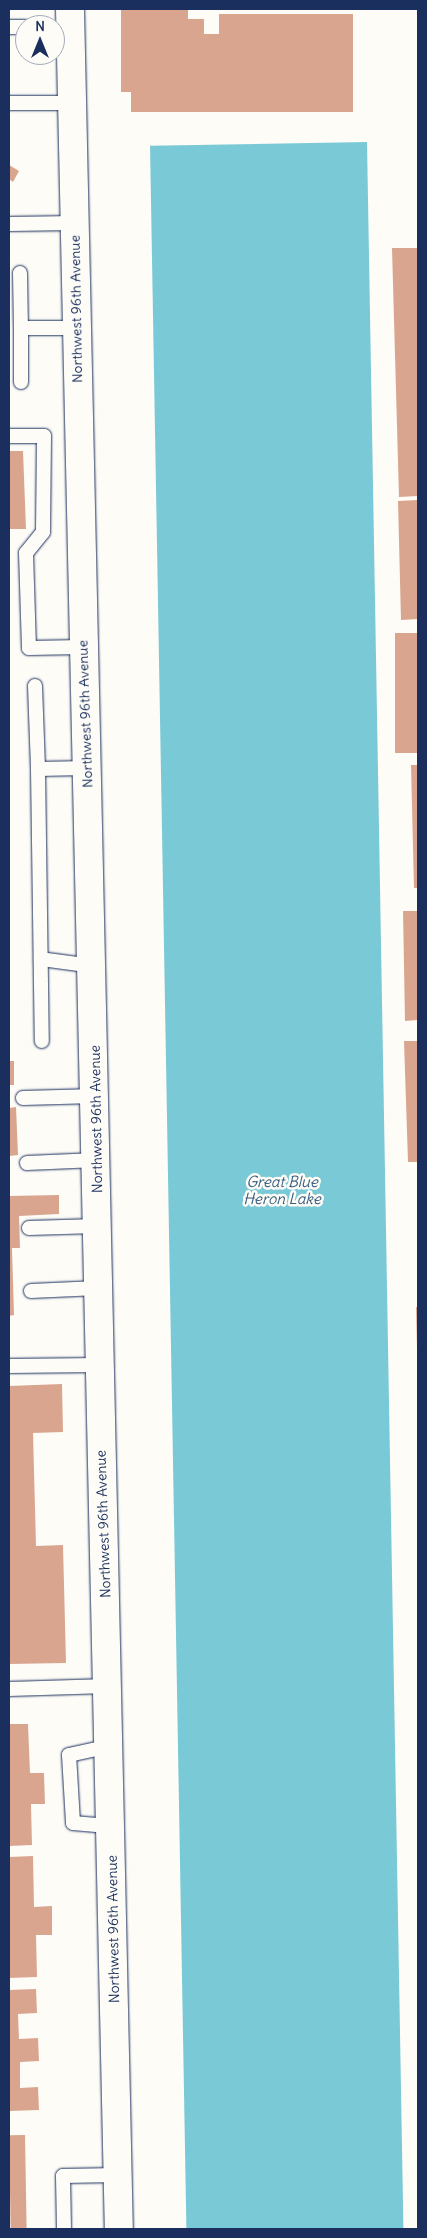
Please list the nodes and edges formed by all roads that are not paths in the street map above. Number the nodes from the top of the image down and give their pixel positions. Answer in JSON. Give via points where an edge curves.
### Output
{"nodes":[{"id":1,"x":65,"y":21,"type":"edge"},
{"id":2,"x":9,"y":103,"type":"edge"},
{"id":3,"x":72,"y":103,"type":"junction"},
{"id":4,"x":75,"y":223,"type":"junction"},
{"id":5,"x":9,"y":224,"type":"edge"},
{"id":6,"x":20,"y":273,"type":"dead end"},
{"id":7,"x":21,"y":328,"type":"junction"},
{"id":8,"x":75,"y":328,"type":"junction"},
{"id":9,"x":21,"y":382,"type":"dead end"},
{"id":10,"x":9,"y":436,"type":"edge"},
{"id":11,"x":82,"y":647,"type":"junction"},
{"id":12,"x":35,"y":686,"type":"dead end"},
{"id":13,"x":87,"y":768,"type":"junction"},
{"id":14,"x":38,"y":769,"type":"junction"},
{"id":15,"x":40,"y":959,"type":"junction"},
{"id":16,"x":93,"y":966,"type":"junction"},
{"id":17,"x":42,"y":1041,"type":"dead end"},
{"id":18,"x":96,"y":1096,"type":"junction"},
{"id":19,"x":23,"y":1098,"type":"dead end"},
{"id":20,"x":97,"y":1160,"type":"junction"},
{"id":21,"x":27,"y":1163,"type":"dead end"},
{"id":22,"x":97,"y":1226,"type":"junction"},
{"id":23,"x":29,"y":1228,"type":"dead end"},
{"id":24,"x":98,"y":1288,"type":"junction"},
{"id":25,"x":32,"y":1291,"type":"dead end"},
{"id":26,"x":9,"y":1366,"type":"edge"},
{"id":27,"x":98,"y":1366,"type":"junction"},
{"id":28,"x":108,"y":1686,"type":"junction"},
{"id":29,"x":9,"y":1689,"type":"edge"},
{"id":30,"x":110,"y":1746,"type":"junction"},
{"id":31,"x":111,"y":1826,"type":"junction"},
{"id":32,"x":118,"y":2175,"type":"junction"},
{"id":33,"x":64,"y":2229,"type":"edge"},
{"id":34,"x":119,"y":2229,"type":"edge"}],
"edges":[{"from":1,"to":3,"type":"street","name":"Northwest 96th Avenue"},
{"from":2,"to":3,"type":"lane"},
{"from":3,"to":4,"type":"street","name":"Northwest 96th Avenue"},
{"from":4,"to":5,"type":"lane"},
{"from":4,"to":8,"type":"street","name":"Northwest 96th Avenue"},
{"from":6,"to":7,"type":"lane"},
{"from":7,"to":8,"type":"lane"},
{"from":7,"to":9,"type":"lane"},
{"from":8,"to":11,"type":"street","name":"Northwest 96th Avenue"},
{"from":10,"to":11,"type":"lane","via":[[44,436],[43,532],[26,553],[29,648]]},
{"from":11,"to":13,"type":"street","name":"Northwest 96th Avenue"},
{"from":12,"to":14,"type":"lane"},
{"from":13,"to":14,"type":"lane"},
{"from":13,"to":16,"type":"street","name":"Northwest 96th Avenue"},
{"from":14,"to":15,"type":"lane"},
{"from":15,"to":16,"type":"lane"},
{"from":15,"to":17,"type":"lane"},
{"from":16,"to":18,"type":"street","name":"Northwest 96th Avenue"},
{"from":18,"to":19,"type":"lane"},
{"from":18,"to":20,"type":"street","name":"Northwest 96th Avenue"},
{"from":20,"to":21,"type":"lane"},
{"from":20,"to":22,"type":"street","name":"Northwest 96th Avenue"},
{"from":22,"to":23,"type":"lane"},
{"from":22,"to":24,"type":"street","name":"Northwest 96th Avenue"},
{"from":24,"to":25,"type":"lane"},
{"from":24,"to":27,"type":"street","name":"Northwest 96th Avenue"},
{"from":26,"to":27,"type":"lane"},
{"from":27,"to":28,"type":"street","name":"Northwest 96th Avenue"},
{"from":28,"to":29,"type":"lane"},
{"from":28,"to":30,"type":"street","name":"Northwest 96th Avenue"},
{"from":30,"to":31,"type":"street","name":"Northwest 96th Avenue"},
{"from":30,"to":31,"type":"lane","via":[[70,1755],[73,1823]]},
{"from":31,"to":32,"type":"street","name":"Northwest 96th Avenue"},
{"from":32,"to":33,"type":"lane","via":[[62,2176]]},
{"from":32,"to":34,"type":"street","name":"Northwest 96th Avenue"}]}
